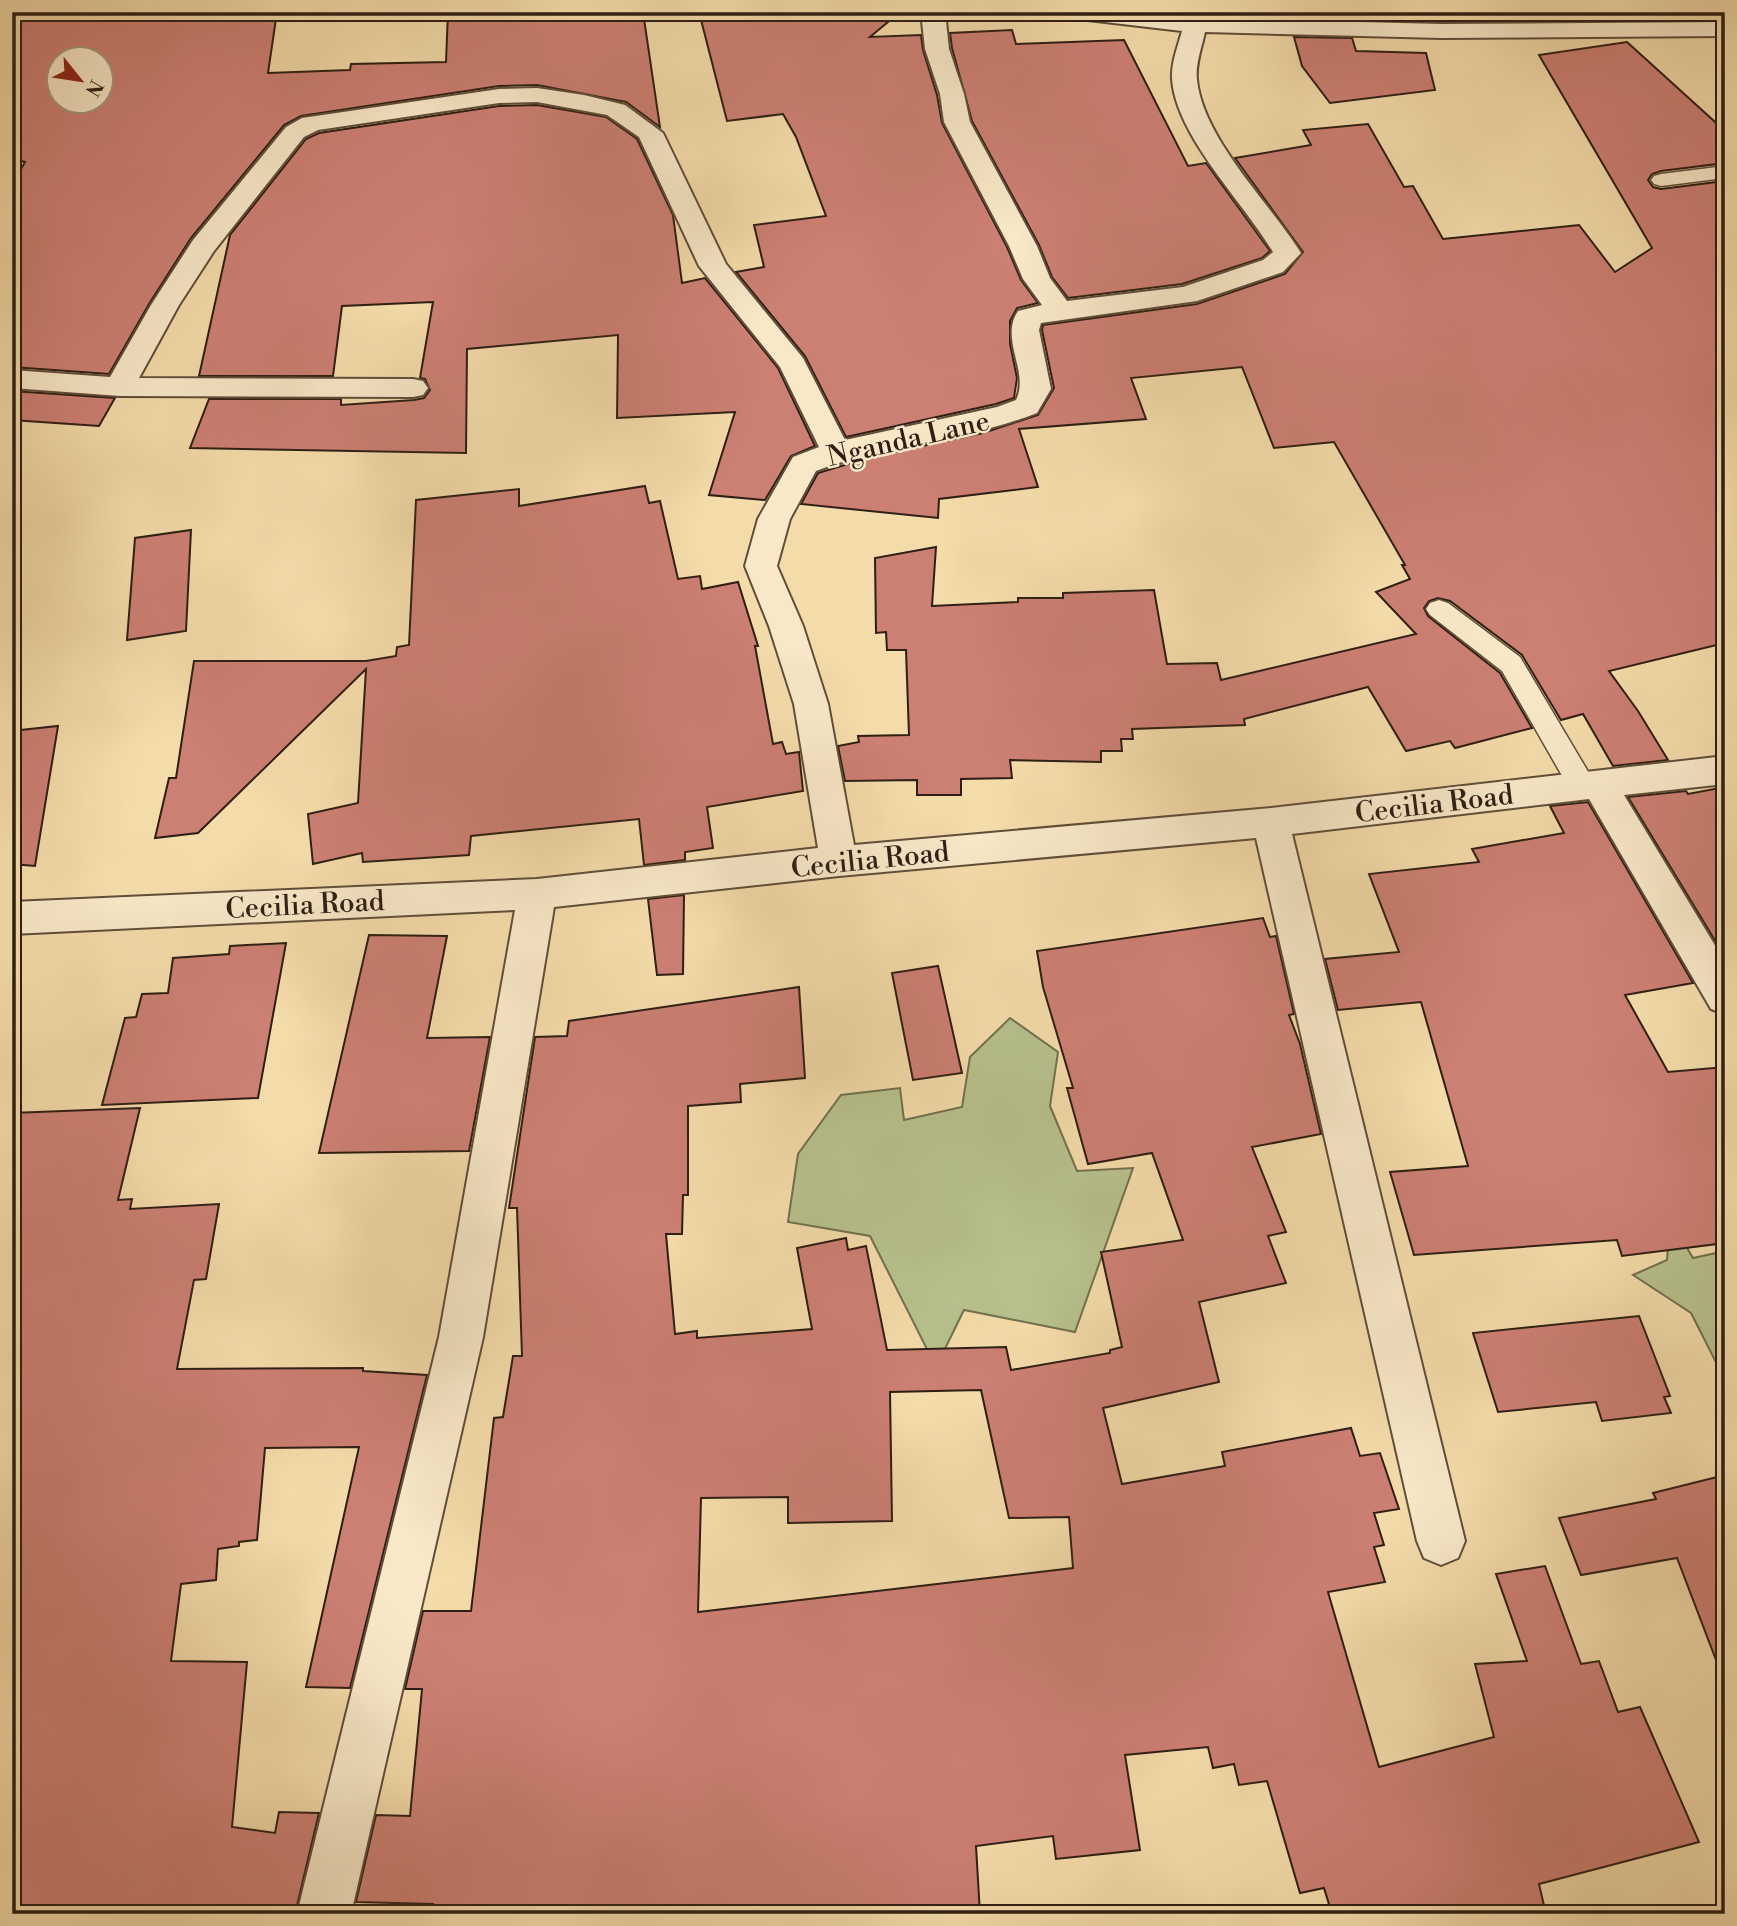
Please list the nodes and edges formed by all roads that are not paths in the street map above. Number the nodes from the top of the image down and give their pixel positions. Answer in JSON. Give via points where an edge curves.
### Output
{"nodes":[{"id":1,"x":937,"y":12,"type":"edge"},
{"id":2,"x":1079,"y":12,"type":"edge"},
{"id":3,"x":1436,"y":22,"type":"edge"},
{"id":4,"x":1195,"y":25,"type":"junction"},
{"id":5,"x":1725,"y":29,"type":"edge"},
{"id":6,"x":1725,"y":172,"type":"edge"},
{"id":7,"x":1661,"y":180,"type":"dead end"},
{"id":8,"x":1060,"y":310,"type":"junction"},
{"id":9,"x":12,"y":379,"type":"edge"},
{"id":10,"x":120,"y":387,"type":"junction"},
{"id":11,"x":413,"y":388,"type":"dead end"},
{"id":12,"x":836,"y":452,"type":"junction"},
{"id":13,"x":1439,"y":608,"type":"dead end"},
{"id":14,"x":1725,"y":770,"type":"edge"},
{"id":15,"x":1590,"y":784,"type":"junction"},
{"id":16,"x":1271,"y":822,"type":"junction"},
{"id":17,"x":839,"y":861,"type":"junction"},
{"id":18,"x":537,"y":894,"type":"junction"},
{"id":19,"x":12,"y":918,"type":"edge"},
{"id":20,"x":1725,"y":997,"type":"edge"},
{"id":21,"x":1441,"y":1541,"type":"dead end"},
{"id":22,"x":324,"y":1914,"type":"edge"}],
"edges":[{"from":1,"to":8,"type":"street","via":[[937,50],[957,122],[1037,279]]},
{"from":2,"to":4,"type":"street"},
{"from":3,"to":4,"type":"street"},
{"from":3,"to":5,"type":"street"},
{"from":4,"to":8,"type":"street","name":"Nganda Lane","via":[[1184,79],[1193,107],[1208,140],[1287,253],[1273,266],[1187,295]]},
{"from":6,"to":7,"type":"lane"},
{"from":8,"to":12,"type":"street","name":"Nganda Lane","via":[[1028,317],[1025,330],[1036,389],[1027,406]]},
{"from":9,"to":10,"type":"street"},
{"from":10,"to":11,"type":"street"},
{"from":10,"to":12,"type":"street","via":[[150,325],[181,277],[295,132],[311,123],[499,96],[537,95],[616,110],[650,133],[713,266],[793,364]]},
{"from":12,"to":17,"type":"street","name":"Nganda Lane","via":[[804,464],[774,519],[761,566],[811,704]]},
{"from":13,"to":15,"type":"lane","via":[[1511,664]]},
{"from":14,"to":15,"type":"street","name":"Cecilia Road"},
{"from":15,"to":16,"type":"street","name":"Cecilia Road"},
{"from":15,"to":20,"type":"street"},
{"from":16,"to":17,"type":"street","name":"Cecilia Road"},
{"from":16,"to":21,"type":"street"},
{"from":17,"to":18,"type":"street","name":"Cecilia Road"},
{"from":18,"to":19,"type":"street","name":"Cecilia Road"},
{"from":18,"to":22,"type":"street","via":[[461,1337]]}]}
